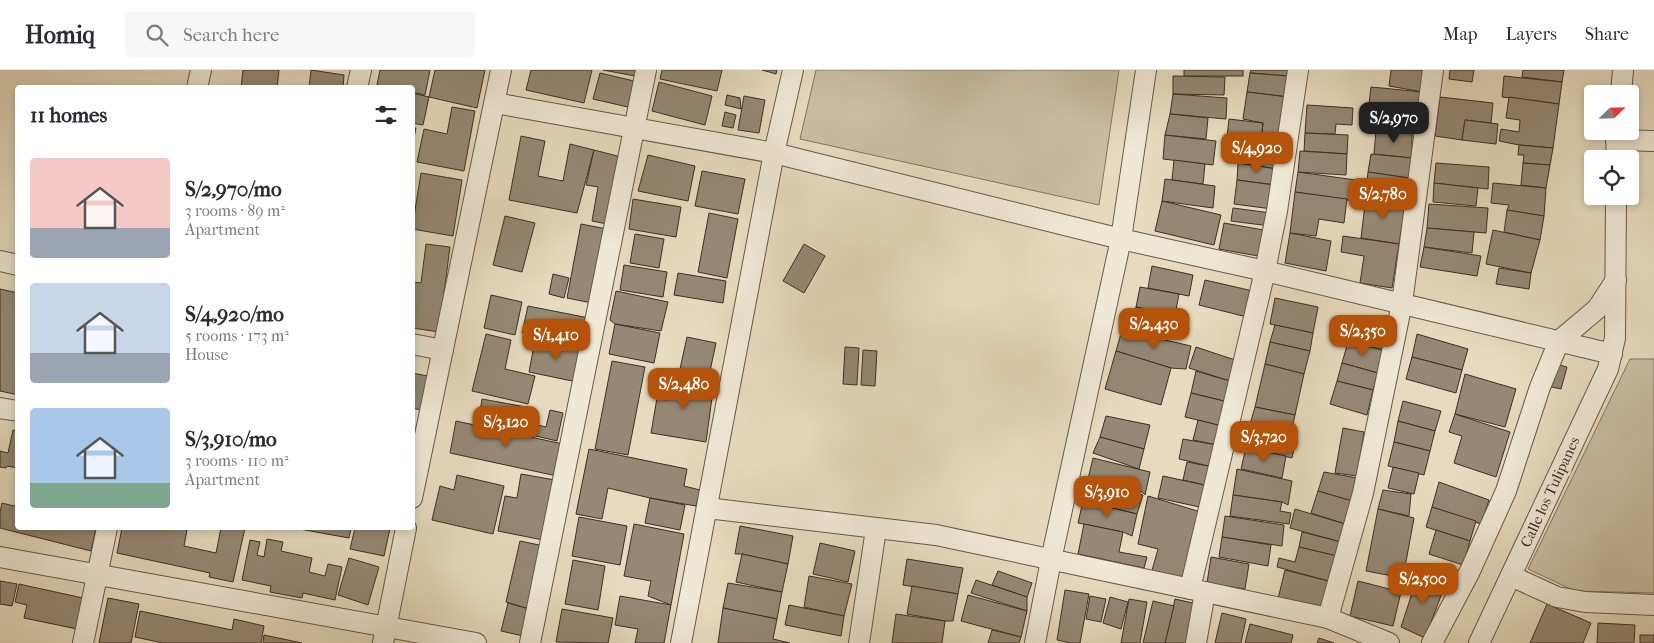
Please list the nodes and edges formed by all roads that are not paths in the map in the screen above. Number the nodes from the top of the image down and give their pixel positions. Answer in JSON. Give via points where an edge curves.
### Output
{"nodes":[{"id":1,"x":201,"y":70,"type":"edge"},
{"id":2,"x":361,"y":70,"type":"edge"},
{"id":3,"x":502,"y":70,"type":"edge"},
{"id":4,"x":646,"y":70,"type":"edge"},
{"id":5,"x":793,"y":70,"type":"edge"},
{"id":6,"x":1146,"y":70,"type":"edge"},
{"id":7,"x":1298,"y":70,"type":"edge"},
{"id":8,"x":1433,"y":70,"type":"edge"},
{"id":9,"x":1623,"y":70,"type":"edge"},
{"id":10,"x":198,"y":85,"type":"edge"},
{"id":11,"x":358,"y":85,"type":"edge"},
{"id":12,"x":1622,"y":85,"type":"edge"},
{"id":13,"x":495,"y":103,"type":"junction"},
{"id":14,"x":634,"y":128,"type":"junction"},
{"id":15,"x":1654,"y":141,"type":"edge"},
{"id":16,"x":1617,"y":143,"type":"edge"},
{"id":17,"x":774,"y":153,"type":"junction"},
{"id":18,"x":1616,"y":205,"type":"edge"},
{"id":19,"x":1121,"y":240,"type":"junction"},
{"id":20,"x":0,"y":261,"type":"edge"},
{"id":21,"x":15,"y":264,"type":"edge"},
{"id":22,"x":1265,"y":271,"type":"junction"},
{"id":23,"x":1616,"y":280,"type":"junction"},
{"id":24,"x":1402,"y":303,"type":"junction"},
{"id":25,"x":1559,"y":341,"type":"junction"},
{"id":26,"x":415,"y":345,"type":"edge"},
{"id":27,"x":1614,"y":346,"type":"junction"},
{"id":28,"x":443,"y":350,"type":"junction"},
{"id":29,"x":0,"y":408,"type":"edge"},
{"id":30,"x":15,"y":410,"type":"edge"},
{"id":31,"x":415,"y":482,"type":"edge"},
{"id":32,"x":707,"y":508,"type":"junction"},
{"id":33,"x":876,"y":529,"type":"junction"},
{"id":34,"x":107,"y":530,"type":"edge"},
{"id":35,"x":406,"y":530,"type":"edge"},
{"id":36,"x":0,"y":557,"type":"edge"},
{"id":37,"x":1051,"y":560,"type":"junction"},
{"id":38,"x":98,"y":575,"type":"junction"},
{"id":39,"x":1511,"y":576,"type":"junction"},
{"id":40,"x":1197,"y":590,"type":"junction"},
{"id":41,"x":1654,"y":605,"type":"edge"},
{"id":42,"x":1328,"y":618,"type":"junction"},
{"id":43,"x":384,"y":635,"type":"edge"},
{"id":44,"x":83,"y":643,"type":"edge"},
{"id":45,"x":476,"y":643,"type":"edge"},
{"id":46,"x":530,"y":643,"type":"edge"},
{"id":47,"x":681,"y":643,"type":"edge"},
{"id":48,"x":859,"y":643,"type":"edge"},
{"id":49,"x":1035,"y":643,"type":"edge"},
{"id":50,"x":1196,"y":643,"type":"edge"},
{"id":51,"x":1389,"y":643,"type":"edge"},
{"id":52,"x":1432,"y":643,"type":"edge"},
{"id":53,"x":1479,"y":643,"type":"edge"}],
"edges":[{"from":1,"to":10,"type":"street"},
{"from":2,"to":11,"type":"street"},
{"from":3,"to":13,"type":"street"},
{"from":4,"to":14,"type":"street"},
{"from":5,"to":17,"type":"street"},
{"from":6,"to":19,"type":"street"},
{"from":7,"to":22,"type":"street"},
{"from":8,"to":24,"type":"street"},
{"from":9,"to":12,"type":"street"},
{"from":13,"to":14,"type":"street"},
{"from":13,"to":28,"type":"street"},
{"from":14,"to":17,"type":"street"},
{"from":14,"to":46,"type":"street"},
{"from":15,"to":16,"type":"street"},
{"from":17,"to":19,"type":"street"},
{"from":17,"to":32,"type":"street"},
{"from":18,"to":23,"type":"street","name":"Calle los Tulipanes"},
{"from":19,"to":22,"type":"street"},
{"from":19,"to":37,"type":"street"},
{"from":20,"to":21,"type":"street"},
{"from":22,"to":24,"type":"street"},
{"from":22,"to":40,"type":"street"},
{"from":23,"to":25,"type":"street","via":[[1597,309]]},
{"from":23,"to":27,"type":"street","name":"Calle los Tulipanes"},
{"from":24,"to":25,"type":"street"},
{"from":24,"to":42,"type":"street","via":[[1363,493]]},
{"from":25,"to":27,"type":"street"},
{"from":25,"to":52,"type":"street","via":[[1540,387],[1506,491],[1470,571]]},
{"from":26,"to":28,"type":"street"},
{"from":27,"to":39,"type":"street","name":"Calle los Tulipanes","via":[[1608,369]]},
{"from":28,"to":31,"type":"street"},
{"from":29,"to":30,"type":"street"},
{"from":32,"to":33,"type":"street"},
{"from":32,"to":47,"type":"street"},
{"from":33,"to":37,"type":"street","via":[[936,535]]},
{"from":33,"to":48,"type":"street"},
{"from":34,"to":38,"type":"street"},
{"from":35,"to":43,"type":"street"},
{"from":36,"to":38,"type":"street"},
{"from":37,"to":40,"type":"street"},
{"from":37,"to":49,"type":"street"},
{"from":38,"to":43,"type":"street"},
{"from":38,"to":44,"type":"street"},
{"from":39,"to":41,"type":"street","via":[[1557,597],[1585,602]]},
{"from":39,"to":53,"type":"street","name":"Calle los Tulipanes"},
{"from":40,"to":42,"type":"street"},
{"from":40,"to":50,"type":"street"},
{"from":42,"to":51,"type":"street"},
{"from":43,"to":45,"type":"street"}]}
